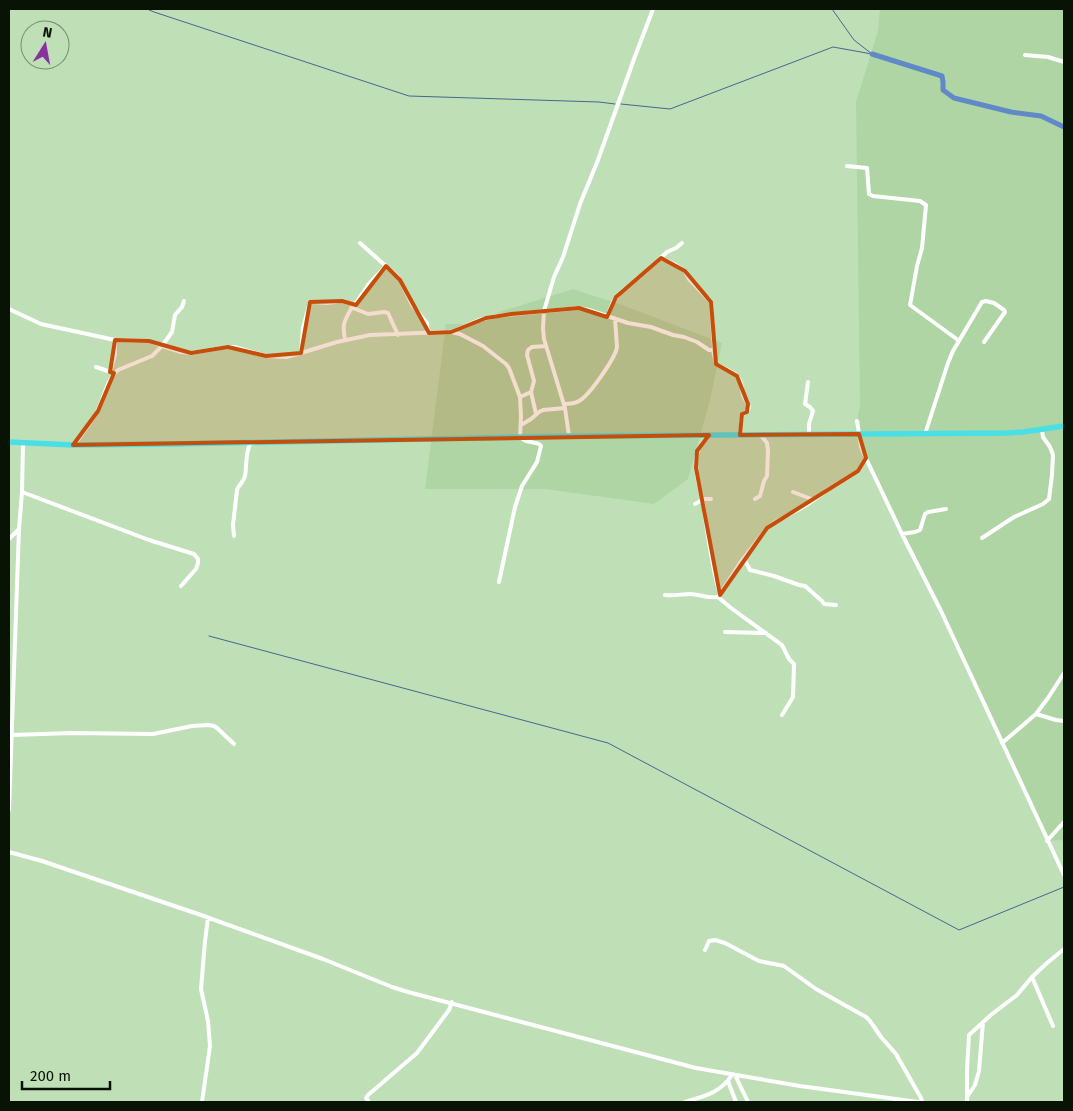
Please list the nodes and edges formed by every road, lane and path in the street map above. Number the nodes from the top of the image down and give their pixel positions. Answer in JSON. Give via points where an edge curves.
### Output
{"nodes":[{"id":1,"x":653,"y":9,"type":"edge"},
{"id":2,"x":1025,"y":55,"type":"dead end"},
{"id":3,"x":1064,"y":62,"type":"edge"},
{"id":4,"x":847,"y":166,"type":"dead end"},
{"id":5,"x":360,"y":243,"type":"dead end"},
{"id":6,"x":682,"y":243,"type":"dead end"},
{"id":7,"x":661,"y":258,"type":"junction"},
{"id":8,"x":386,"y":266,"type":"junction"},
{"id":9,"x":184,"y":301,"type":"dead end"},
{"id":10,"x":352,"y":306,"type":"junction"},
{"id":11,"x":9,"y":309,"type":"edge"},
{"id":12,"x":544,"y":310,"type":"junction"},
{"id":13,"x":607,"y":316,"type":"junction"},
{"id":14,"x":615,"y":319,"type":"junction"},
{"id":15,"x":451,"y":332,"type":"junction"},
{"id":16,"x":428,"y":333,"type":"junction"},
{"id":17,"x":398,"y":335,"type":"junction"},
{"id":18,"x":115,"y":340,"type":"junction"},
{"id":19,"x":344,"y":340,"type":"junction"},
{"id":20,"x":958,"y":340,"type":"junction"},
{"id":21,"x":984,"y":342,"type":"dead end"},
{"id":22,"x":162,"y":346,"type":"junction"},
{"id":23,"x":546,"y":346,"type":"junction"},
{"id":24,"x":713,"y":350,"type":"junction"},
{"id":25,"x":301,"y":353,"type":"junction"},
{"id":26,"x":96,"y":367,"type":"dead end"},
{"id":27,"x":112,"y":372,"type":"junction"},
{"id":28,"x":808,"y":382,"type":"dead end"},
{"id":29,"x":531,"y":392,"type":"junction"},
{"id":30,"x":520,"y":396,"type":"junction"},
{"id":31,"x":564,"y":406,"type":"junction"},
{"id":32,"x":536,"y":414,"type":"junction"},
{"id":33,"x":858,"y":421,"type":"dead end"},
{"id":34,"x":521,"y":425,"type":"junction"},
{"id":35,"x":1064,"y":426,"type":"edge"},
{"id":36,"x":1042,"y":430,"type":"junction"},
{"id":37,"x":760,"y":434,"type":"junction"},
{"id":38,"x":809,"y":434,"type":"junction"},
{"id":39,"x":859,"y":434,"type":"junction"},
{"id":40,"x":924,"y":434,"type":"junction"},
{"id":41,"x":709,"y":435,"type":"junction"},
{"id":42,"x":740,"y":435,"type":"junction"},
{"id":43,"x":569,"y":436,"type":"junction"},
{"id":44,"x":520,"y":437,"type":"junction"},
{"id":45,"x":9,"y":442,"type":"edge"},
{"id":46,"x":251,"y":442,"type":"junction"},
{"id":47,"x":23,"y":443,"type":"junction"},
{"id":48,"x":74,"y":445,"type":"junction"},
{"id":49,"x":866,"y":458,"type":"junction"},
{"id":50,"x":22,"y":492,"type":"junction"},
{"id":51,"x":793,"y":492,"type":"dead end"},
{"id":52,"x":702,"y":499,"type":"junction"},
{"id":53,"x":711,"y":499,"type":"dead end"},
{"id":54,"x":755,"y":499,"type":"dead end"},
{"id":55,"x":814,"y":500,"type":"junction"},
{"id":56,"x":695,"y":504,"type":"dead end"},
{"id":57,"x":946,"y":509,"type":"dead end"},
{"id":58,"x":19,"y":529,"type":"junction"},
{"id":59,"x":902,"y":534,"type":"junction"},
{"id":60,"x":234,"y":536,"type":"dead end"},
{"id":61,"x":9,"y":538,"type":"edge"},
{"id":62,"x":982,"y":538,"type":"dead end"},
{"id":63,"x":744,"y":559,"type":"junction"},
{"id":64,"x":499,"y":582,"type":"dead end"},
{"id":65,"x":181,"y":586,"type":"dead end"},
{"id":66,"x":665,"y":595,"type":"dead end"},
{"id":67,"x":719,"y":596,"type":"junction"},
{"id":68,"x":836,"y":605,"type":"dead end"},
{"id":69,"x":726,"y":632,"type":"dead end"},
{"id":70,"x":766,"y":632,"type":"junction"},
{"id":71,"x":1064,"y":673,"type":"edge"},
{"id":72,"x":1036,"y":714,"type":"junction"},
{"id":73,"x":782,"y":716,"type":"dead end"},
{"id":74,"x":1064,"y":720,"type":"edge"},
{"id":75,"x":12,"y":735,"type":"junction"},
{"id":76,"x":1002,"y":743,"type":"junction"},
{"id":77,"x":234,"y":744,"type":"dead end"},
{"id":78,"x":9,"y":810,"type":"edge"},
{"id":79,"x":1064,"y":822,"type":"edge"},
{"id":80,"x":1047,"y":841,"type":"junction"},
{"id":81,"x":9,"y":852,"type":"edge"},
{"id":82,"x":1064,"y":876,"type":"edge"},
{"id":83,"x":208,"y":918,"type":"junction"},
{"id":84,"x":704,"y":950,"type":"dead end"},
{"id":85,"x":1064,"y":950,"type":"edge"},
{"id":86,"x":1032,"y":977,"type":"junction"},
{"id":87,"x":452,"y":1002,"type":"junction"},
{"id":88,"x":983,"y":1022,"type":"junction"},
{"id":89,"x":1053,"y":1026,"type":"dead end"},
{"id":90,"x":734,"y":1075,"type":"junction"},
{"id":91,"x":728,"y":1081,"type":"junction"},
{"id":92,"x":700,"y":1100,"type":"edge"},
{"id":93,"x":967,"y":1100,"type":"edge"},
{"id":94,"x":202,"y":1102,"type":"edge"},
{"id":95,"x":369,"y":1102,"type":"edge"},
{"id":96,"x":685,"y":1102,"type":"edge"},
{"id":97,"x":736,"y":1102,"type":"edge"},
{"id":98,"x":748,"y":1102,"type":"edge"},
{"id":99,"x":918,"y":1102,"type":"edge"},
{"id":100,"x":922,"y":1102,"type":"edge"}],
"edges":[{"from":1,"to":12,"type":"street"},
{"from":2,"to":3,"type":"street"},
{"from":4,"to":20,"type":"street","via":[[867,168],[868,192],[873,196],[926,204],[922,248],[910,305]]},
{"from":5,"to":8,"type":"street"},
{"from":6,"to":7,"type":"street"},
{"from":7,"to":13,"type":"street","via":[[616,297]]},
{"from":7,"to":24,"type":"street","via":[[684,271],[711,302]]},
{"from":8,"to":10,"type":"street"},
{"from":8,"to":16,"type":"street","via":[[400,280],[412,305],[426,322]]},
{"from":9,"to":22,"type":"street","via":[[176,312],[171,335]]},
{"from":10,"to":17,"type":"street","via":[[368,314],[388,313]]},
{"from":10,"to":19,"type":"street","via":[[343,324]]},
{"from":10,"to":25,"type":"street","via":[[342,301],[310,302]]},
{"from":11,"to":18,"type":"street","via":[[42,324]]},
{"from":12,"to":13,"type":"street","via":[[579,308]]},
{"from":12,"to":15,"type":"street","via":[[486,318]]},
{"from":12,"to":23,"type":"street"},
{"from":13,"to":14,"type":"street"},
{"from":14,"to":24,"type":"street","via":[[684,337]]},
{"from":14,"to":31,"type":"street","via":[[617,347],[613,358],[588,394]]},
{"from":15,"to":16,"type":"street"},
{"from":15,"to":30,"type":"street","via":[[483,346],[506,364]]},
{"from":16,"to":17,"type":"street"},
{"from":17,"to":19,"type":"street","via":[[370,335]]},
{"from":18,"to":22,"type":"street","via":[[150,341]]},
{"from":18,"to":27,"type":"street"},
{"from":19,"to":25,"type":"street"},
{"from":20,"to":21,"type":"street","via":[[982,302],[986,301],[1005,312]]},
{"from":20,"to":40,"type":"street"},
{"from":22,"to":25,"type":"street","via":[[191,353],[228,347],[266,356],[286,357]]},
{"from":22,"to":27,"type":"street","via":[[152,356]]},
{"from":23,"to":29,"type":"street","via":[[528,350],[534,380]]},
{"from":23,"to":31,"type":"street"},
{"from":24,"to":42,"type":"street","via":[[716,364],[741,381],[749,407],[742,415]]},
{"from":26,"to":27,"type":"street"},
{"from":27,"to":48,"type":"street","via":[[98,411]]},
{"from":28,"to":38,"type":"street","via":[[805,404],[813,411]]},
{"from":29,"to":30,"type":"street"},
{"from":29,"to":32,"type":"street"},
{"from":30,"to":34,"type":"street"},
{"from":31,"to":32,"type":"street"},
{"from":31,"to":43,"type":"street"},
{"from":32,"to":34,"type":"street"},
{"from":33,"to":39,"type":"street"},
{"from":34,"to":44,"type":"street"},
{"from":35,"to":36,"type":"highway"},
{"from":36,"to":40,"type":"highway"},
{"from":36,"to":62,"type":"street","via":[[1053,455],[1049,499]]},
{"from":37,"to":38,"type":"highway"},
{"from":37,"to":42,"type":"highway"},
{"from":37,"to":54,"type":"street","via":[[767,443],[767,476],[760,496]]},
{"from":38,"to":39,"type":"highway"},
{"from":39,"to":40,"type":"highway"},
{"from":39,"to":49,"type":"street"},
{"from":41,"to":42,"type":"highway"},
{"from":41,"to":43,"type":"highway"},
{"from":41,"to":52,"type":"street","via":[[697,451],[696,468]]},
{"from":43,"to":44,"type":"highway"},
{"from":44,"to":46,"type":"highway"},
{"from":44,"to":64,"type":"street","via":[[541,446],[537,462],[522,486],[515,507]]},
{"from":45,"to":47,"type":"highway"},
{"from":46,"to":48,"type":"highway"},
{"from":46,"to":60,"type":"street","via":[[244,479],[237,490],[232,525]]},
{"from":47,"to":48,"type":"highway"},
{"from":47,"to":50,"type":"street"},
{"from":49,"to":55,"type":"street","via":[[858,471]]},
{"from":49,"to":59,"type":"street"},
{"from":50,"to":58,"type":"street"},
{"from":50,"to":65,"type":"street","via":[[194,554],[198,559],[197,566]]},
{"from":51,"to":55,"type":"street"},
{"from":52,"to":53,"type":"street"},
{"from":52,"to":56,"type":"street"},
{"from":52,"to":67,"type":"street"},
{"from":55,"to":63,"type":"street","via":[[767,528]]},
{"from":57,"to":59,"type":"street","via":[[928,512],[920,530]]},
{"from":58,"to":61,"type":"street"},
{"from":58,"to":75,"type":"street"},
{"from":59,"to":76,"type":"street"},
{"from":63,"to":67,"type":"street"},
{"from":63,"to":68,"type":"street","via":[[750,570],[805,586],[824,604]]},
{"from":66,"to":67,"type":"street"},
{"from":67,"to":70,"type":"street"},
{"from":69,"to":70,"type":"street"},
{"from":70,"to":73,"type":"street","via":[[782,645],[794,664],[793,697]]},
{"from":71,"to":72,"type":"street"},
{"from":72,"to":74,"type":"street"},
{"from":72,"to":76,"type":"street"},
{"from":75,"to":77,"type":"street","via":[[153,734],[208,724]]},
{"from":75,"to":78,"type":"street"},
{"from":76,"to":80,"type":"street"},
{"from":79,"to":80,"type":"street"},
{"from":80,"to":82,"type":"street"},
{"from":81,"to":83,"type":"street","via":[[42,860]]},
{"from":83,"to":87,"type":"street","via":[[392,987]]},
{"from":83,"to":94,"type":"street","via":[[201,989],[210,1046]]},
{"from":84,"to":100,"type":"street","via":[[709,941],[715,940],[763,962],[784,966],[816,989],[866,1017],[896,1054]]},
{"from":85,"to":86,"type":"street"},
{"from":86,"to":88,"type":"street","via":[[1017,995]]},
{"from":86,"to":89,"type":"street"},
{"from":87,"to":90,"type":"street","via":[[696,1068]]},
{"from":87,"to":95,"type":"street","via":[[417,1053],[368,1095]]},
{"from":88,"to":93,"type":"street","via":[[979,1071]]},
{"from":88,"to":93,"type":"street","via":[[969,1035]]},
{"from":90,"to":91,"type":"street"},
{"from":90,"to":98,"type":"street"},
{"from":90,"to":99,"type":"street"},
{"from":91,"to":92,"type":"street"},
{"from":91,"to":97,"type":"street"},
{"from":92,"to":96,"type":"street"}]}
